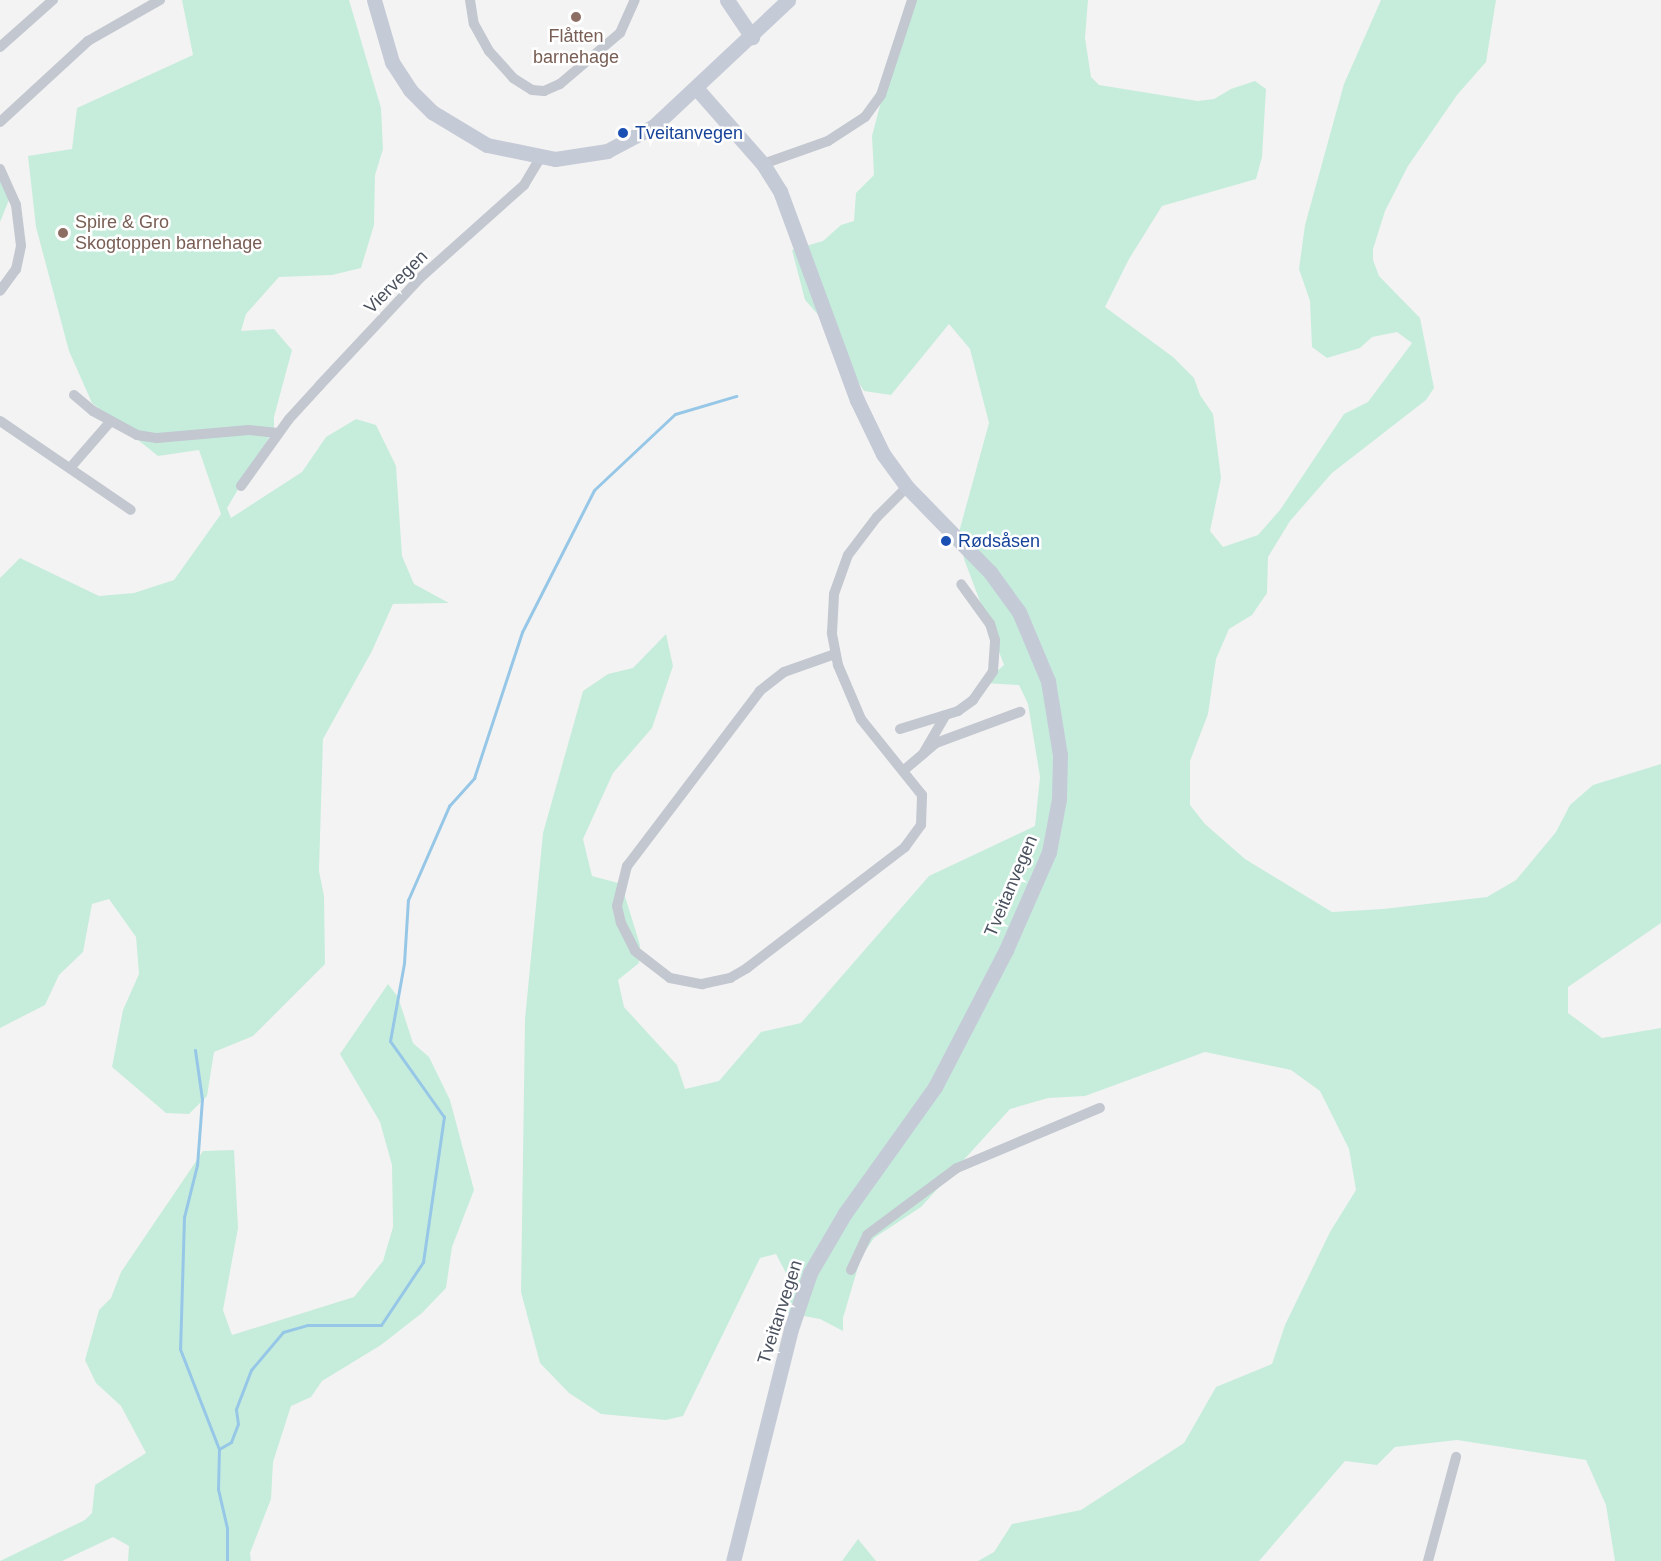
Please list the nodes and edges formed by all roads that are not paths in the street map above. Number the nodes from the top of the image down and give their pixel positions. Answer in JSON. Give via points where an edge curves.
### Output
{"nodes":[{"id":1,"x":53,"y":0,"type":"edge"},
{"id":2,"x":160,"y":0,"type":"edge"},
{"id":3,"x":374,"y":0,"type":"edge"},
{"id":4,"x":470,"y":0,"type":"edge"},
{"id":5,"x":635,"y":0,"type":"edge"},
{"id":6,"x":727,"y":0,"type":"edge"},
{"id":7,"x":788,"y":0,"type":"edge"},
{"id":8,"x":912,"y":0,"type":"edge"},
{"id":9,"x":752,"y":37,"type":"junction"},
{"id":10,"x":0,"y":47,"type":"edge"},
{"id":11,"x":698,"y":89,"type":"junction"},
{"id":12,"x":0,"y":122,"type":"edge"},
{"id":13,"x":540,"y":158,"type":"junction"},
{"id":14,"x":763,"y":164,"type":"junction"},
{"id":15,"x":0,"y":169,"type":"edge"},
{"id":16,"x":0,"y":291,"type":"edge"},
{"id":17,"x":74,"y":395,"type":"dead end"},
{"id":18,"x":0,"y":421,"type":"edge"},
{"id":19,"x":110,"y":422,"type":"junction"},
{"id":20,"x":278,"y":434,"type":"junction"},
{"id":21,"x":70,"y":468,"type":"junction"},
{"id":22,"x":241,"y":486,"type":"dead end"},
{"id":23,"x":907,"y":487,"type":"junction"},
{"id":24,"x":131,"y":510,"type":"dead end"},
{"id":25,"x":961,"y":584,"type":"dead end"},
{"id":26,"x":835,"y":654,"type":"junction"},
{"id":27,"x":1020,"y":712,"type":"dead end"},
{"id":28,"x":945,"y":716,"type":"junction"},
{"id":29,"x":900,"y":729,"type":"dead end"},
{"id":30,"x":922,"y":754,"type":"junction"},
{"id":31,"x":903,"y":771,"type":"junction"},
{"id":32,"x":1100,"y":1107,"type":"dead end"},
{"id":33,"x":851,"y":1270,"type":"dead end"},
{"id":34,"x":1456,"y":1457,"type":"dead end"},
{"id":35,"x":733,"y":1561,"type":"edge"},
{"id":36,"x":1428,"y":1561,"type":"edge"}],
"edges":[{"from":1,"to":10,"type":"street"},
{"from":2,"to":12,"type":"street","via":[[88,41]]},
{"from":3,"to":13,"type":"main road","via":[[392,62],[421,102],[473,139]]},
{"from":4,"to":5,"type":"street","via":[[474,24],[489,51],[513,78],[532,90],[544,91],[560,84],[620,33]]},
{"from":6,"to":9,"type":"main road"},
{"from":7,"to":9,"type":"main road"},
{"from":8,"to":14,"type":"street","via":[[881,95],[866,117],[828,141]]},
{"from":9,"to":11,"type":"main road"},
{"from":11,"to":13,"type":"main road","via":[[664,118],[621,146],[580,158]]},
{"from":11,"to":14,"type":"main road","name":"Tveitanvegen"},
{"from":13,"to":20,"type":"street","name":"Viervegen","via":[[524,185],[420,278]]},
{"from":14,"to":23,"type":"main road","name":"Tveitanvegen","via":[[787,205],[864,419]]},
{"from":15,"to":16,"type":"street","via":[[16,205],[21,246],[16,269]]},
{"from":17,"to":19,"type":"street"},
{"from":18,"to":21,"type":"street"},
{"from":19,"to":20,"type":"street","via":[[137,435],[157,438],[249,430]]},
{"from":19,"to":21,"type":"street"},
{"from":20,"to":22,"type":"street","name":"Viervegen"},
{"from":21,"to":24,"type":"street"},
{"from":23,"to":26,"type":"street","via":[[848,555],[834,594],[831,633]]},
{"from":23,"to":35,"type":"main road","name":"Tveitanvegen","via":[[990,572],[1032,636],[1048,681],[1059,735],[1056,824],[1037,882],[948,1065],[910,1126],[845,1213],[810,1273],[791,1329]]},
{"from":25,"to":28,"type":"street","via":[[990,624],[996,655],[984,688],[973,700]]},
{"from":26,"to":31,"type":"street","via":[[861,719]]},
{"from":26,"to":31,"type":"street","via":[[784,672],[760,691],[627,866],[617,906],[635,951],[652,968],[687,983],[717,982],[747,968],[915,836],[923,818],[922,795]]},
{"from":27,"to":30,"type":"street","via":[[969,728]]},
{"from":28,"to":29,"type":"street"},
{"from":28,"to":30,"type":"street"},
{"from":30,"to":31,"type":"street"},
{"from":32,"to":33,"type":"street","via":[[957,1168],[867,1235]]},
{"from":34,"to":36,"type":"street"}]}
